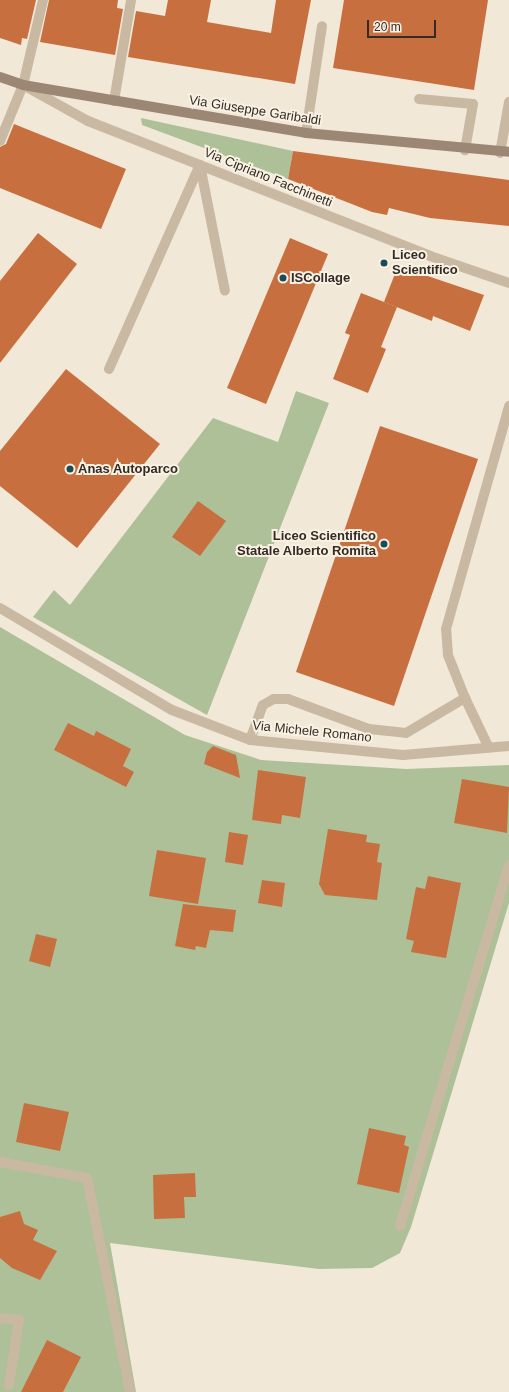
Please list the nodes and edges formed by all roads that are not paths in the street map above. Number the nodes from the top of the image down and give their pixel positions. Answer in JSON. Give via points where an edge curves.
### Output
{"nodes":[{"id":1,"x":43,"y":0,"type":"edge"},
{"id":2,"x":131,"y":0,"type":"edge"},
{"id":3,"x":322,"y":26,"type":"dead end"},
{"id":4,"x":0,"y":77,"type":"edge"},
{"id":5,"x":23,"y":85,"type":"junction"},
{"id":6,"x":419,"y":99,"type":"dead end"},
{"id":7,"x":114,"y":101,"type":"junction"},
{"id":8,"x":509,"y":102,"type":"edge"},
{"id":9,"x":306,"y":134,"type":"junction"},
{"id":10,"x":0,"y":141,"type":"edge"},
{"id":11,"x":465,"y":150,"type":"junction"},
{"id":12,"x":504,"y":152,"type":"edge"},
{"id":13,"x":200,"y":165,"type":"junction"},
{"id":14,"x":509,"y":283,"type":"edge"},
{"id":15,"x":225,"y":291,"type":"dead end"},
{"id":16,"x":108,"y":369,"type":"dead end"},
{"id":17,"x":509,"y":406,"type":"edge"},
{"id":18,"x":0,"y":608,"type":"edge"},
{"id":19,"x":465,"y":698,"type":"junction"},
{"id":20,"x":250,"y":740,"type":"junction"},
{"id":21,"x":509,"y":746,"type":"edge"},
{"id":22,"x":489,"y":748,"type":"junction"},
{"id":23,"x":509,"y":865,"type":"edge"},
{"id":24,"x":0,"y":1162,"type":"edge"},
{"id":25,"x":400,"y":1226,"type":"dead end"},
{"id":26,"x":0,"y":1318,"type":"edge"},
{"id":27,"x":9,"y":1385,"type":"dead end"},
{"id":28,"x":130,"y":1392,"type":"edge"}],
"edges":[{"from":1,"to":5,"type":"street"},
{"from":2,"to":7,"type":"street"},
{"from":3,"to":9,"type":"street"},
{"from":4,"to":5,"type":"main road","name":"Via Giuseppe Garibaldi"},
{"from":5,"to":7,"type":"main road","name":"Via Giuseppe Garibaldi"},
{"from":5,"to":10,"type":"street"},
{"from":5,"to":13,"type":"street","name":"Via Cipriano Facchinetti","via":[[88,121]]},
{"from":6,"to":11,"type":"street","via":[[473,104]]},
{"from":7,"to":9,"type":"main road","name":"Via Giuseppe Garibaldi"},
{"from":8,"to":12,"type":"street"},
{"from":9,"to":11,"type":"main road","name":"Via Giuseppe Garibaldi"},
{"from":11,"to":12,"type":"main road","name":"Via Giuseppe Garibaldi"},
{"from":13,"to":14,"type":"street","name":"Via Cipriano Facchinetti","via":[[430,256]]},
{"from":13,"to":15,"type":"street"},
{"from":13,"to":16,"type":"street"},
{"from":17,"to":19,"type":"street","via":[[446,629],[448,655]]},
{"from":18,"to":20,"type":"street","name":"Via Michele Romano","via":[[172,710]]},
{"from":19,"to":20,"type":"street","via":[[406,733],[369,729],[288,699],[274,699],[263,705]]},
{"from":19,"to":22,"type":"street"},
{"from":20,"to":22,"type":"street","name":"Via Michele Romano","via":[[403,755]]},
{"from":21,"to":22,"type":"street","name":"Via Michele Romano"},
{"from":23,"to":25,"type":"street"},
{"from":24,"to":28,"type":"street","via":[[87,1178]]},
{"from":26,"to":27,"type":"street","via":[[19,1320]]}]}
